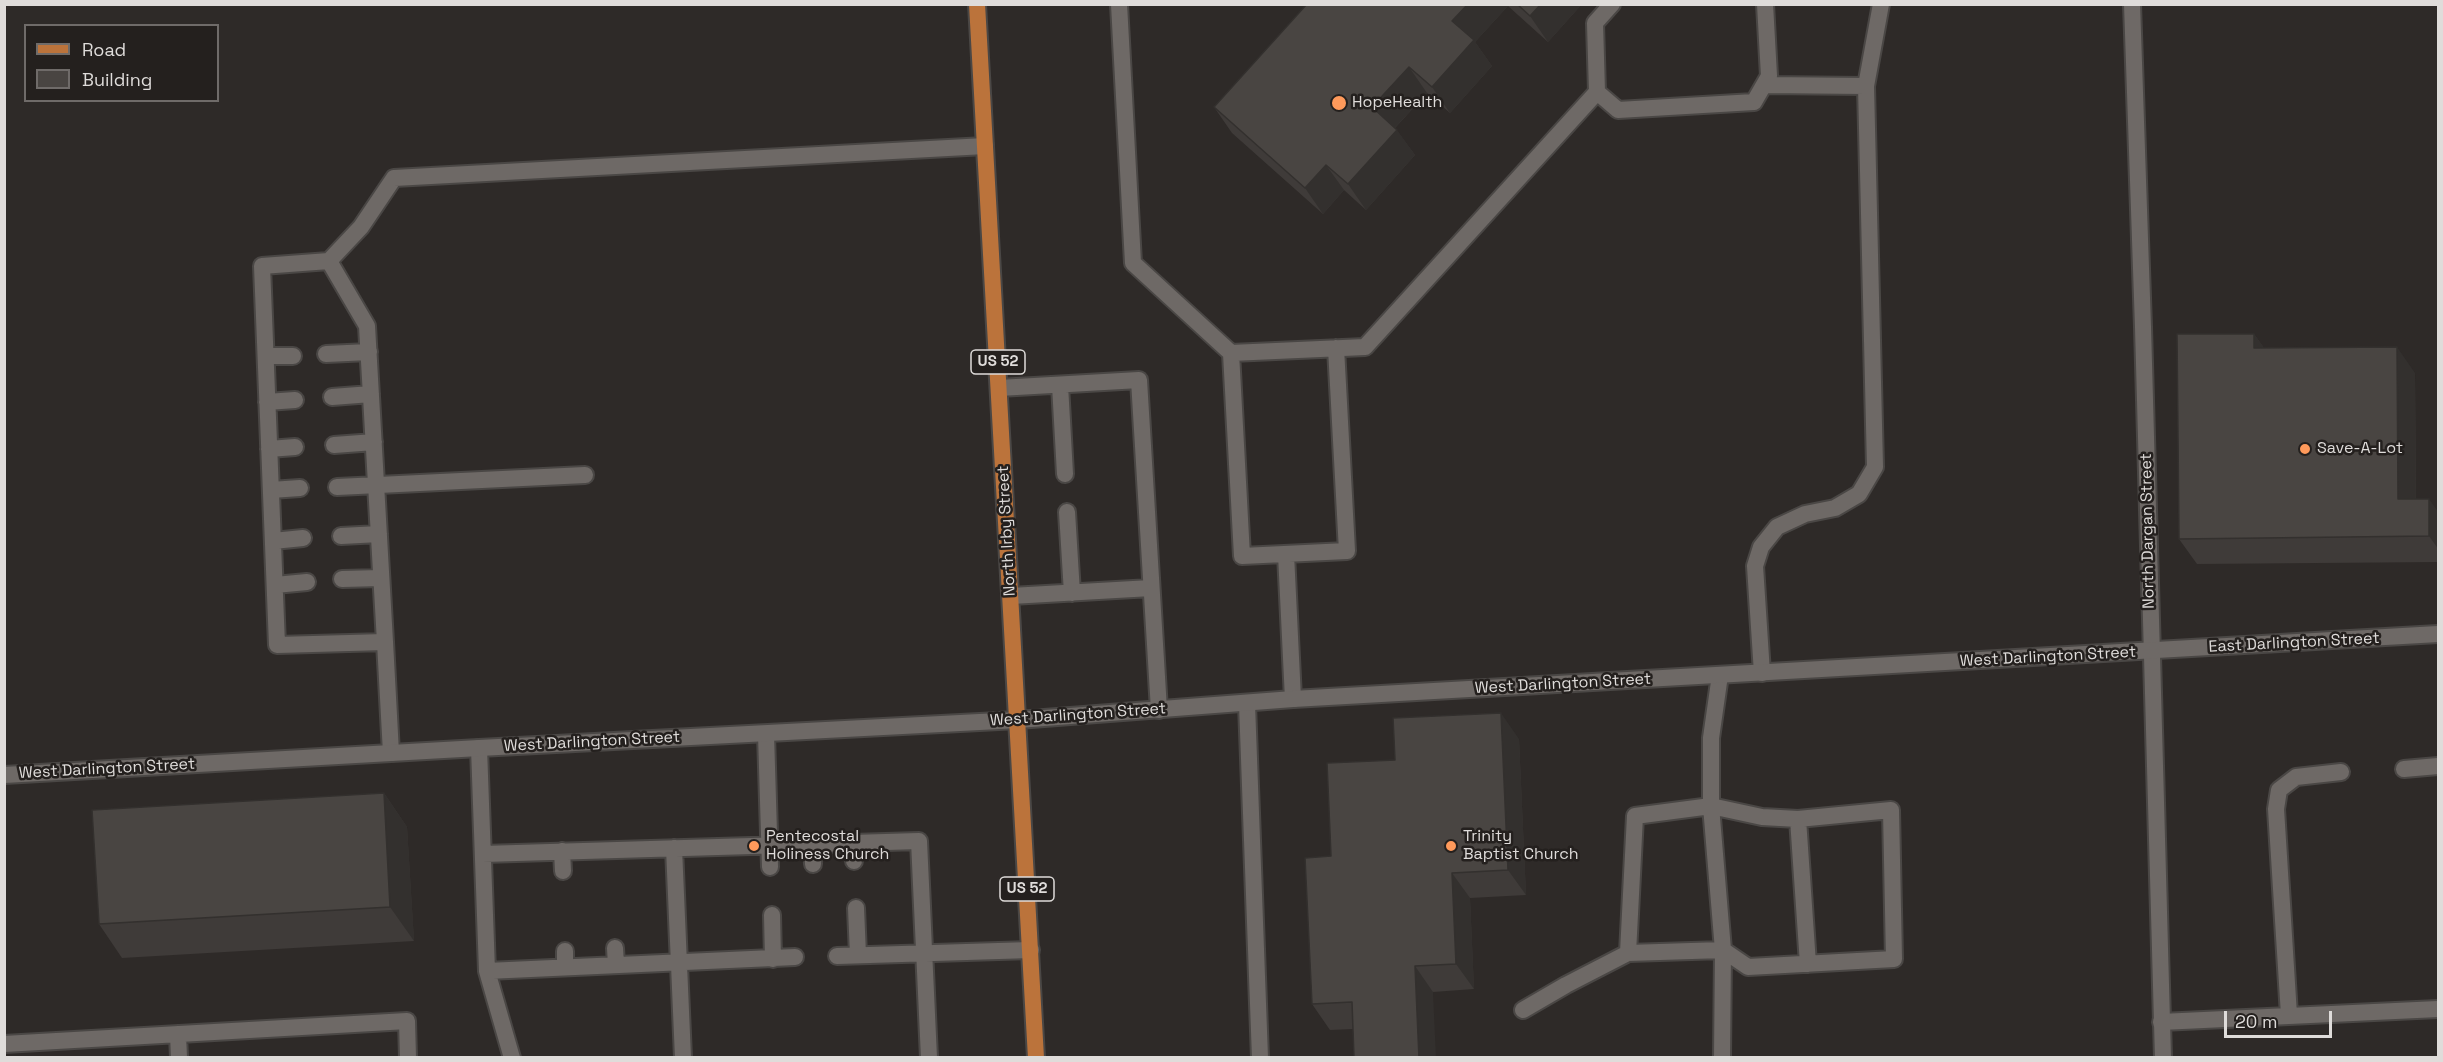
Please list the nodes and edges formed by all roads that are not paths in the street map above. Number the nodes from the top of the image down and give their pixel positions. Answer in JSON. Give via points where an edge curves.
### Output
{"nodes":[{"id":1,"x":978,"y":4,"type":"edge"},
{"id":2,"x":1119,"y":4,"type":"edge"},
{"id":3,"x":1612,"y":4,"type":"edge"},
{"id":4,"x":1765,"y":4,"type":"edge"},
{"id":5,"x":1881,"y":4,"type":"edge"},
{"id":6,"x":2132,"y":4,"type":"edge"},
{"id":7,"x":1765,"y":86,"type":"junction"},
{"id":8,"x":1866,"y":86,"type":"junction"},
{"id":9,"x":1597,"y":92,"type":"junction"},
{"id":10,"x":986,"y":146,"type":"junction"},
{"id":11,"x":329,"y":261,"type":"junction"},
{"id":12,"x":1336,"y":348,"type":"junction"},
{"id":13,"x":369,"y":352,"type":"junction"},
{"id":14,"x":1232,"y":353,"type":"junction"},
{"id":15,"x":326,"y":354,"type":"dead end"},
{"id":16,"x":266,"y":356,"type":"junction"},
{"id":17,"x":293,"y":356,"type":"dead end"},
{"id":18,"x":1060,"y":385,"type":"junction"},
{"id":19,"x":999,"y":388,"type":"junction"},
{"id":20,"x":371,"y":394,"type":"junction"},
{"id":21,"x":332,"y":397,"type":"dead end"},
{"id":22,"x":294,"y":400,"type":"dead end"},
{"id":23,"x":267,"y":402,"type":"junction"},
{"id":24,"x":374,"y":442,"type":"junction"},
{"id":25,"x":334,"y":445,"type":"dead end"},
{"id":26,"x":295,"y":447,"type":"dead end"},
{"id":27,"x":269,"y":449,"type":"junction"},
{"id":28,"x":1065,"y":474,"type":"dead end"},
{"id":29,"x":585,"y":475,"type":"dead end"},
{"id":30,"x":376,"y":485,"type":"junction"},
{"id":31,"x":337,"y":486,"type":"dead end"},
{"id":32,"x":300,"y":488,"type":"dead end"},
{"id":33,"x":272,"y":490,"type":"junction"},
{"id":34,"x":1067,"y":512,"type":"dead end"},
{"id":35,"x":379,"y":534,"type":"junction"},
{"id":36,"x":341,"y":536,"type":"dead end"},
{"id":37,"x":303,"y":538,"type":"dead end"},
{"id":38,"x":273,"y":541,"type":"junction"},
{"id":39,"x":1286,"y":554,"type":"junction"},
{"id":40,"x":381,"y":578,"type":"junction"},
{"id":41,"x":342,"y":579,"type":"dead end"},
{"id":42,"x":307,"y":582,"type":"dead end"},
{"id":43,"x":275,"y":585,"type":"junction"},
{"id":44,"x":1151,"y":588,"type":"junction"},
{"id":45,"x":1072,"y":593,"type":"junction"},
{"id":46,"x":1011,"y":596,"type":"junction"},
{"id":47,"x":2439,"y":634,"type":"edge"},
{"id":48,"x":385,"y":642,"type":"junction"},
{"id":49,"x":2150,"y":651,"type":"junction"},
{"id":50,"x":1762,"y":673,"type":"junction"},
{"id":51,"x":1719,"y":675,"type":"junction"},
{"id":52,"x":1293,"y":699,"type":"junction"},
{"id":53,"x":1246,"y":704,"type":"junction"},
{"id":54,"x":1159,"y":710,"type":"junction"},
{"id":55,"x":1018,"y":720,"type":"junction"},
{"id":56,"x":765,"y":734,"type":"junction"},
{"id":57,"x":479,"y":748,"type":"junction"},
{"id":58,"x":391,"y":753,"type":"junction"},
{"id":59,"x":2439,"y":766,"type":"edge"},
{"id":60,"x":2404,"y":769,"type":"dead end"},
{"id":61,"x":2341,"y":772,"type":"dead end"},
{"id":62,"x":4,"y":775,"type":"edge"},
{"id":63,"x":1711,"y":806,"type":"junction"},
{"id":64,"x":1798,"y":819,"type":"junction"},
{"id":65,"x":854,"y":843,"type":"junction"},
{"id":66,"x":812,"y":844,"type":"junction"},
{"id":67,"x":770,"y":845,"type":"junction"},
{"id":68,"x":674,"y":848,"type":"junction"},
{"id":69,"x":612,"y":850,"type":"junction"},
{"id":70,"x":562,"y":851,"type":"junction"},
{"id":71,"x":483,"y":854,"type":"junction"},
{"id":72,"x":854,"y":861,"type":"dead end"},
{"id":73,"x":813,"y":864,"type":"dead end"},
{"id":74,"x":770,"y":867,"type":"dead end"},
{"id":75,"x":612,"y":868,"type":"dead end"},
{"id":76,"x":563,"y":871,"type":"dead end"},
{"id":77,"x":856,"y":908,"type":"dead end"},
{"id":78,"x":771,"y":915,"type":"dead end"},
{"id":79,"x":615,"y":948,"type":"dead end"},
{"id":80,"x":1030,"y":950,"type":"junction"},
{"id":81,"x":1722,"y":950,"type":"junction"},
{"id":82,"x":924,"y":952,"type":"junction"},
{"id":83,"x":1628,"y":953,"type":"junction"},
{"id":84,"x":858,"y":955,"type":"junction"},
{"id":85,"x":837,"y":956,"type":"dead end"},
{"id":86,"x":795,"y":957,"type":"dead end"},
{"id":87,"x":773,"y":959,"type":"junction"},
{"id":88,"x":679,"y":962,"type":"junction"},
{"id":89,"x":1808,"y":964,"type":"junction"},
{"id":90,"x":616,"y":965,"type":"junction"},
{"id":91,"x":487,"y":971,"type":"junction"},
{"id":92,"x":2439,"y":1009,"type":"edge"},
{"id":93,"x":1523,"y":1010,"type":"dead end"},
{"id":94,"x":2289,"y":1015,"type":"junction"},
{"id":95,"x":2162,"y":1022,"type":"junction"},
{"id":96,"x":178,"y":1034,"type":"junction"},
{"id":97,"x":4,"y":1044,"type":"edge"},
{"id":98,"x":179,"y":1058,"type":"edge"},
{"id":99,"x":408,"y":1058,"type":"edge"},
{"id":100,"x":512,"y":1058,"type":"edge"},
{"id":101,"x":683,"y":1058,"type":"edge"},
{"id":102,"x":929,"y":1058,"type":"edge"},
{"id":103,"x":1036,"y":1058,"type":"edge"},
{"id":104,"x":1260,"y":1058,"type":"edge"},
{"id":105,"x":1722,"y":1058,"type":"edge"},
{"id":106,"x":2163,"y":1058,"type":"edge"}],
"edges":[{"from":1,"to":10,"type":"main road","name":"North Irby Street","number":"US 52"},
{"from":2,"to":14,"type":"main road","via":[[1133,263]]},
{"from":3,"to":9,"type":"main road","via":[[1595,23]]},
{"from":4,"to":7,"type":"main road","via":[[1769,76]]},
{"from":5,"to":8,"type":"main road"},
{"from":6,"to":49,"type":"main road","name":"North Dargan Street"},
{"from":7,"to":8,"type":"main road"},
{"from":7,"to":9,"type":"main road","via":[[1754,102],[1618,110]]},
{"from":8,"to":50,"type":"main road","via":[[1875,467],[1859,494],[1835,508],[1805,514],[1777,527],[1761,547],[1755,566]]},
{"from":9,"to":12,"type":"main road","via":[[1365,347]]},
{"from":10,"to":11,"type":"main road","via":[[394,178],[361,227]]},
{"from":10,"to":19,"type":"main road","name":"North Irby Street","number":"US 52"},
{"from":11,"to":13,"type":"main road","via":[[367,326]]},
{"from":11,"to":16,"type":"main road","via":[[262,266]]},
{"from":12,"to":14,"type":"main road"},
{"from":12,"to":39,"type":"main road","via":[[1347,551]]},
{"from":13,"to":15,"type":"main road"},
{"from":13,"to":20,"type":"main road"},
{"from":14,"to":39,"type":"main road","via":[[1242,556]]},
{"from":16,"to":17,"type":"main road"},
{"from":16,"to":23,"type":"main road"},
{"from":18,"to":19,"type":"main road"},
{"from":18,"to":28,"type":"main road"},
{"from":18,"to":44,"type":"main road","via":[[1139,380]]},
{"from":19,"to":46,"type":"main road","name":"North Irby Street","number":"US 52"},
{"from":20,"to":21,"type":"main road"},
{"from":20,"to":24,"type":"main road"},
{"from":22,"to":23,"type":"main road"},
{"from":23,"to":27,"type":"main road"},
{"from":24,"to":25,"type":"main road"},
{"from":24,"to":30,"type":"main road"},
{"from":26,"to":27,"type":"main road"},
{"from":27,"to":33,"type":"main road"},
{"from":29,"to":30,"type":"main road"},
{"from":30,"to":31,"type":"main road"},
{"from":30,"to":35,"type":"main road"},
{"from":32,"to":33,"type":"main road"},
{"from":33,"to":38,"type":"main road"},
{"from":34,"to":45,"type":"main road"},
{"from":35,"to":36,"type":"main road"},
{"from":35,"to":40,"type":"main road"},
{"from":37,"to":38,"type":"main road"},
{"from":38,"to":43,"type":"main road"},
{"from":39,"to":52,"type":"main road"},
{"from":40,"to":41,"type":"main road"},
{"from":40,"to":48,"type":"main road"},
{"from":42,"to":43,"type":"main road"},
{"from":43,"to":48,"type":"main road","via":[[278,645]]},
{"from":44,"to":45,"type":"main road"},
{"from":44,"to":54,"type":"main road"},
{"from":45,"to":46,"type":"main road"},
{"from":46,"to":55,"type":"main road","name":"North Irby Street","number":"US 52"},
{"from":47,"to":49,"type":"main road","name":"East Darlington Street"},
{"from":48,"to":58,"type":"main road"},
{"from":49,"to":50,"type":"main road","name":"West Darlington Street"},
{"from":49,"to":95,"type":"main road","name":"North Dargan Street"},
{"from":50,"to":51,"type":"main road","name":"West Darlington Street"},
{"from":51,"to":52,"type":"main road","name":"West Darlington Street"},
{"from":51,"to":63,"type":"main road","via":[[1711,738]]},
{"from":52,"to":53,"type":"main road","name":"West Darlington Street"},
{"from":53,"to":54,"type":"main road","name":"West Darlington Street"},
{"from":53,"to":104,"type":"main road"},
{"from":54,"to":55,"type":"main road","name":"West Darlington Street"},
{"from":55,"to":56,"type":"main road","name":"West Darlington Street"},
{"from":55,"to":80,"type":"main road","name":"North Irby Street","number":"US 52"},
{"from":56,"to":57,"type":"main road","name":"West Darlington Street"},
{"from":56,"to":67,"type":"main road"},
{"from":57,"to":58,"type":"main road","name":"West Darlington Street"},
{"from":57,"to":71,"type":"main road"},
{"from":58,"to":62,"type":"main road","name":"West Darlington Street"},
{"from":59,"to":60,"type":"main road"},
{"from":61,"to":94,"type":"main road","via":[[2296,777],[2279,790],[2276,808]]},
{"from":63,"to":64,"type":"main road","via":[[1762,817]]},
{"from":63,"to":81,"type":"main road"},
{"from":63,"to":83,"type":"main road","via":[[1635,816]]},
{"from":64,"to":89,"type":"main road"},
{"from":64,"to":89,"type":"main road","via":[[1891,810],[1894,959]]},
{"from":65,"to":66,"type":"main road"},
{"from":65,"to":72,"type":"main road"},
{"from":65,"to":82,"type":"main road","via":[[919,841]]},
{"from":66,"to":67,"type":"main road"},
{"from":66,"to":73,"type":"main road"},
{"from":67,"to":68,"type":"main road"},
{"from":67,"to":74,"type":"main road"},
{"from":68,"to":69,"type":"main road"},
{"from":68,"to":88,"type":"main road"},
{"from":69,"to":70,"type":"main road"},
{"from":69,"to":75,"type":"main road"},
{"from":70,"to":71,"type":"main road"},
{"from":70,"to":76,"type":"main road"},
{"from":71,"to":91,"type":"main road"},
{"from":77,"to":84,"type":"main road"},
{"from":78,"to":87,"type":"main road"},
{"from":79,"to":90,"type":"main road"},
{"from":80,"to":82,"type":"main road"},
{"from":80,"to":103,"type":"main road","name":"North Irby Street","number":"US 52"},
{"from":81,"to":83,"type":"main road"},
{"from":81,"to":89,"type":"main road","via":[[1748,967]]},
{"from":81,"to":105,"type":"main road"},
{"from":82,"to":84,"type":"main road"},
{"from":82,"to":102,"type":"main road"},
{"from":83,"to":93,"type":"main road"},
{"from":84,"to":85,"type":"main road"},
{"from":86,"to":87,"type":"main road"},
{"from":87,"to":88,"type":"main road"},
{"from":88,"to":90,"type":"main road"},
{"from":88,"to":101,"type":"main road"},
{"from":90,"to":91,"type":"main road","via":[[565,959]]},
{"from":91,"to":100,"type":"main road"},
{"from":92,"to":94,"type":"main road"},
{"from":94,"to":95,"type":"main road"},
{"from":95,"to":106,"type":"main road","name":"North Dargan Street"},
{"from":96,"to":97,"type":"main road"},
{"from":96,"to":98,"type":"main road"},
{"from":96,"to":99,"type":"main road","via":[[407,1021]]}]}
